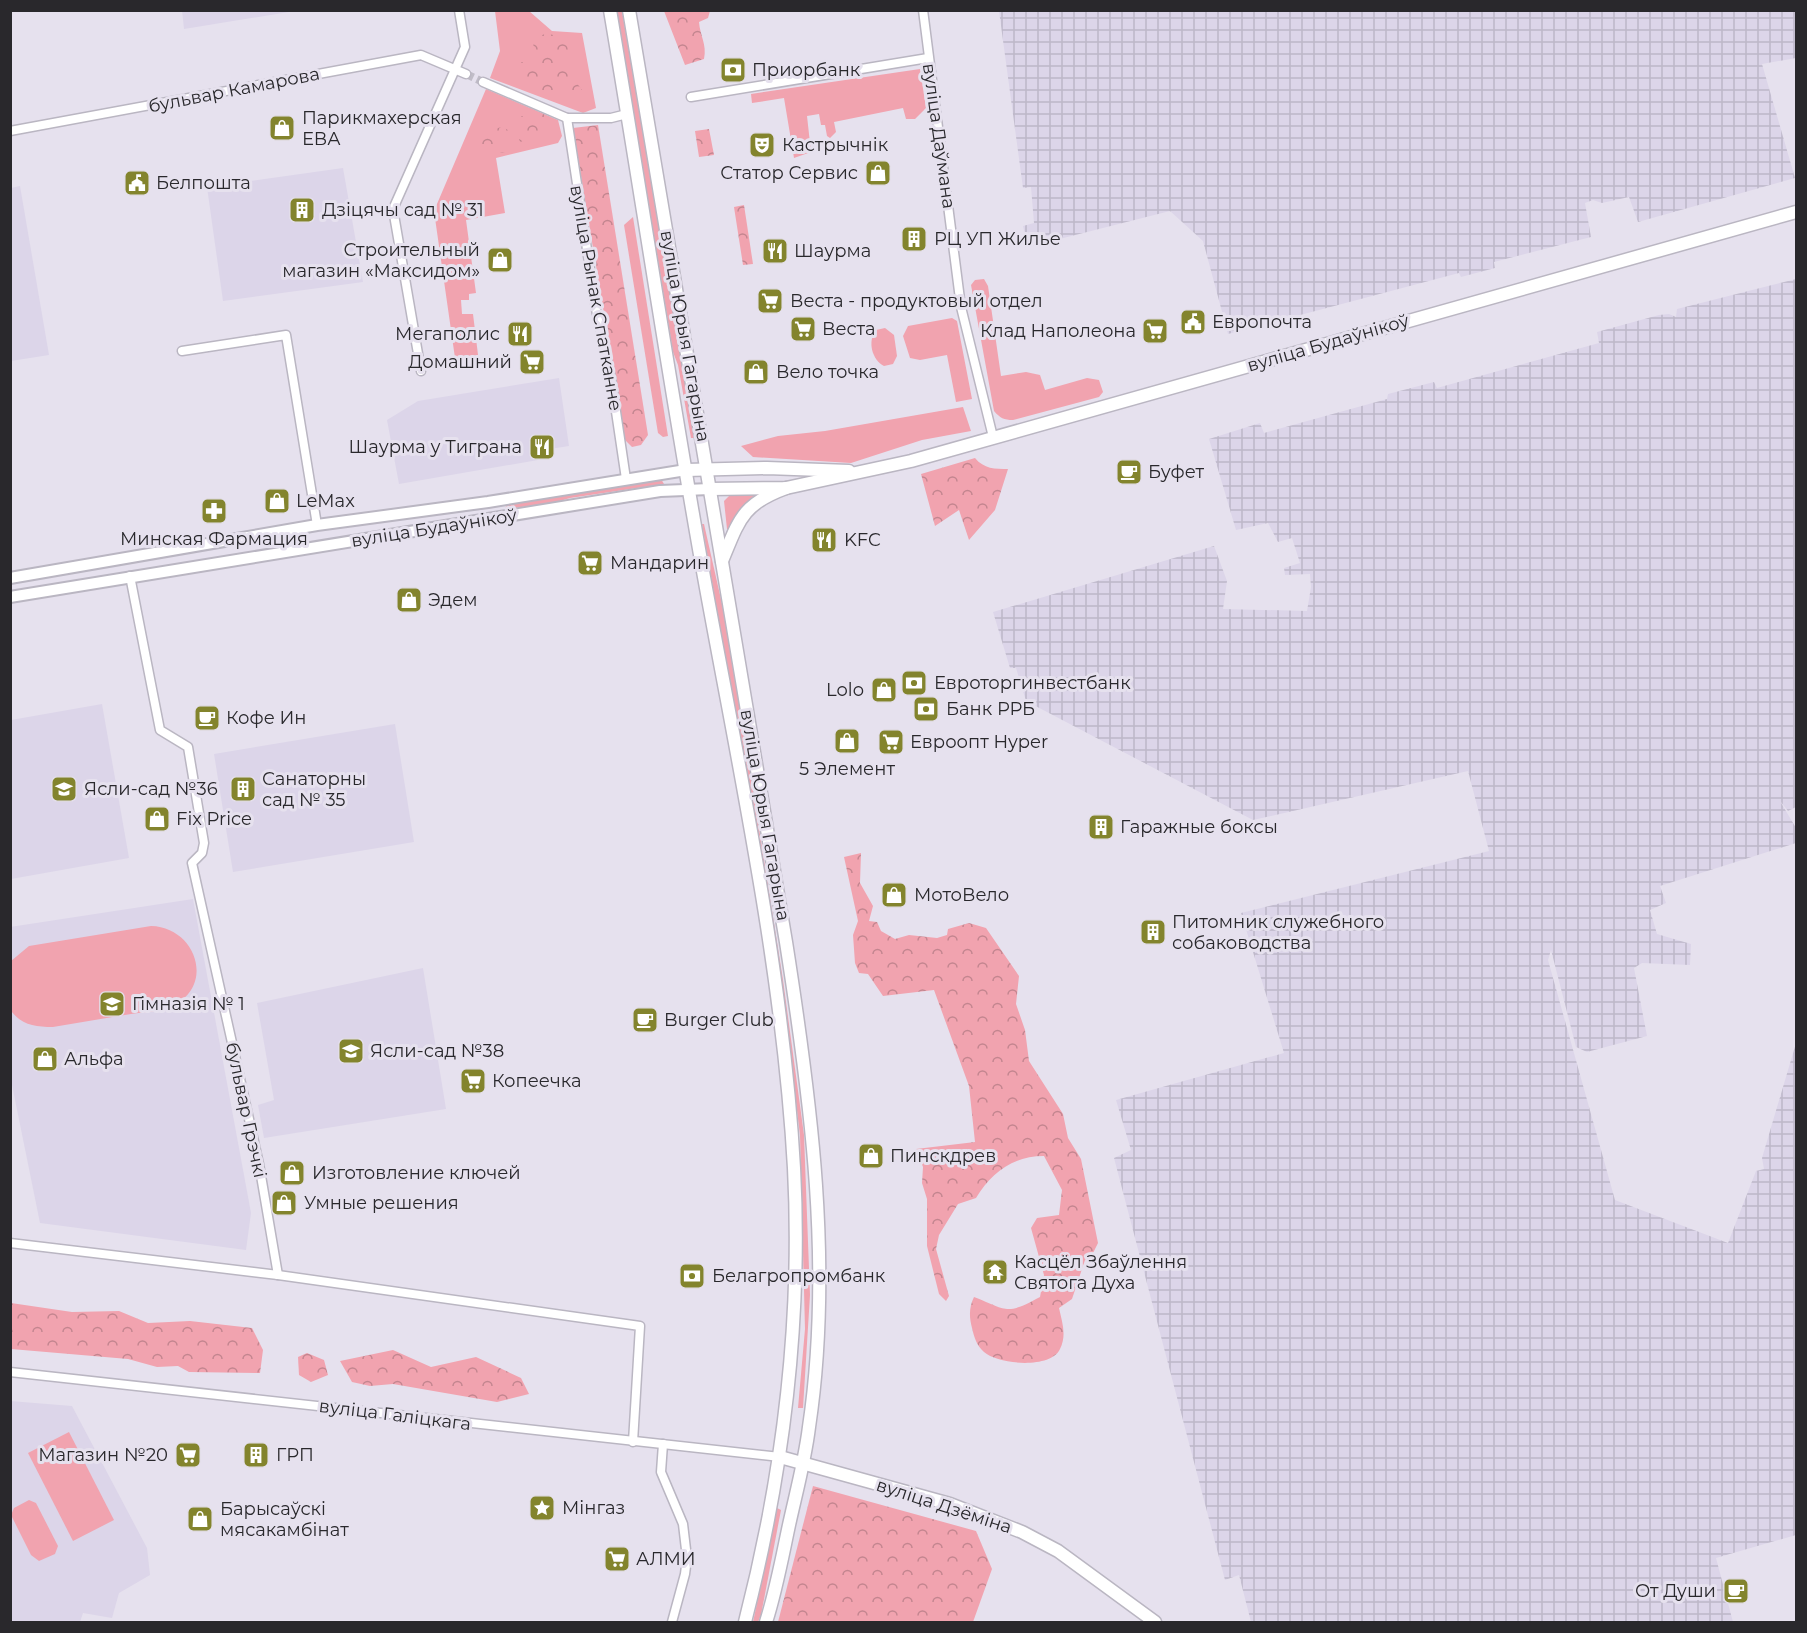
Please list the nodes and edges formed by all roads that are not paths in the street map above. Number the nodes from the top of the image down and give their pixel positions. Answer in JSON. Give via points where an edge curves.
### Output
{"nodes":[{"id":1,"x":459,"y":10,"type":"edge"},
{"id":2,"x":610,"y":10,"type":"edge"},
{"id":3,"x":629,"y":10,"type":"edge"},
{"id":4,"x":923,"y":10,"type":"edge"},
{"id":5,"x":928,"y":58,"type":"junction"},
{"id":6,"x":456,"y":70,"type":"junction"},
{"id":7,"x":466,"y":74,"type":"tunnel mouth"},
{"id":8,"x":483,"y":82,"type":"tunnel mouth"},
{"id":9,"x":691,"y":98,"type":"dead end"},
{"id":10,"x":627,"y":114,"type":"junction"},
{"id":11,"x":567,"y":118,"type":"junction"},
{"id":12,"x":10,"y":131,"type":"edge"},
{"id":13,"x":1797,"y":212,"type":"edge"},
{"id":14,"x":182,"y":351,"type":"dead end"},
{"id":15,"x":421,"y":371,"type":"dead end"},
{"id":16,"x":993,"y":437,"type":"junction"},
{"id":17,"x":707,"y":468,"type":"junction"},
{"id":18,"x":686,"y":470,"type":"junction"},
{"id":19,"x":859,"y":472,"type":"junction"},
{"id":20,"x":626,"y":478,"type":"junction"},
{"id":21,"x":786,"y":488,"type":"junction"},
{"id":22,"x":688,"y":489,"type":"junction"},
{"id":23,"x":710,"y":489,"type":"junction"},
{"id":24,"x":472,"y":504,"type":"junction"},
{"id":25,"x":477,"y":520,"type":"junction"},
{"id":26,"x":317,"y":525,"type":"junction"},
{"id":27,"x":321,"y":545,"type":"junction"},
{"id":28,"x":722,"y":562,"type":"junction"},
{"id":29,"x":39,"y":573,"type":"junction"},
{"id":30,"x":130,"y":576,"type":"junction"},
{"id":31,"x":10,"y":578,"type":"edge"},
{"id":32,"x":42,"y":592,"type":"junction"},
{"id":33,"x":10,"y":597,"type":"edge"},
{"id":34,"x":10,"y":1243,"type":"edge"},
{"id":35,"x":278,"y":1275,"type":"junction"},
{"id":36,"x":10,"y":1372,"type":"edge"},
{"id":37,"x":633,"y":1442,"type":"junction"},
{"id":38,"x":663,"y":1444,"type":"junction"},
{"id":39,"x":780,"y":1457,"type":"junction"},
{"id":40,"x":802,"y":1461,"type":"junction"},
{"id":41,"x":672,"y":1623,"type":"edge"},
{"id":42,"x":746,"y":1623,"type":"edge"},
{"id":43,"x":766,"y":1623,"type":"edge"},
{"id":44,"x":1155,"y":1623,"type":"edge"}],
"edges":[{"from":1,"to":6,"type":"street","via":[[465,47]]},
{"from":2,"to":10,"type":"main road","name":"вуліца Юрыя Гагарына"},
{"from":3,"to":17,"type":"main road","name":"вуліца Юрыя Гагарына"},
{"from":4,"to":5,"type":"street","name":"вуліца Даўмана"},
{"from":5,"to":9,"type":"street"},
{"from":5,"to":16,"type":"street","name":"вуліца Даўмана","via":[[961,307]]},
{"from":6,"to":7,"type":"street","name":"бульвар Камарова"},
{"from":6,"to":12,"type":"street","name":"бульвар Камарова","via":[[421,55]]},
{"from":6,"to":15,"type":"street","via":[[393,209]]},
{"from":8,"to":11,"type":"street"},
{"from":10,"to":11,"type":"street"},
{"from":10,"to":18,"type":"main road","name":"вуліца Юрыя Гагарына"},
{"from":11,"to":20,"type":"street","name":"вуліца Рынак Спатканне"},
{"from":13,"to":16,"type":"main road","name":"вуліца Будаўнікоў"},
{"from":14,"to":26,"type":"street","via":[[286,334]]},
{"from":16,"to":19,"type":"main road","name":"вуліца Будаўнікоў"},
{"from":17,"to":18,"type":"main road","name":"вуліца Будаўнікоў"},
{"from":17,"to":19,"type":"main road","name":"вуліца Будаўнікоў"},
{"from":17,"to":23,"type":"main road","name":"вуліца Юрыя Гагарына"},
{"from":18,"to":20,"type":"street","name":"вуліца Будаўнікоў"},
{"from":18,"to":22,"type":"main road","name":"вуліца Юрыя Гагарына"},
{"from":19,"to":21,"type":"main road","name":"вуліца Будаўнікоў"},
{"from":20,"to":24,"type":"street","name":"вуліца Будаўнікоў"},
{"from":21,"to":23,"type":"main road","name":"вуліца Будаўнікоў"},
{"from":21,"to":28,"type":"main road","via":[[766,495],[742,513]]},
{"from":22,"to":23,"type":"street","name":"вуліца Будаўнікоў"},
{"from":22,"to":25,"type":"street","name":"вуліца Будаўнікоў"},
{"from":22,"to":39,"type":"main road","name":"вуліца Юрыя Гагарына","via":[[765,924],[789,1110],[795,1200],[795,1293]]},
{"from":23,"to":28,"type":"main road","name":"вуліца Юрыя Гагарына"},
{"from":24,"to":25,"type":"street"},
{"from":24,"to":26,"type":"street","name":"вуліца Будаўнікоў"},
{"from":25,"to":27,"type":"street","name":"вуліца Будаўнікоў"},
{"from":26,"to":27,"type":"street"},
{"from":26,"to":29,"type":"street","name":"вуліца Будаўнікоў"},
{"from":27,"to":30,"type":"street","name":"вуліца Будаўнікоў"},
{"from":28,"to":40,"type":"main road","name":"вуліца Юрыя Гагарына","via":[[788,953],[808,1109],[819,1238],[819,1291],[813,1389]]},
{"from":29,"to":31,"type":"street","name":"вуліца Будаўнікоў"},
{"from":29,"to":32,"type":"street"},
{"from":30,"to":32,"type":"street","name":"вуліца Будаўнікоў"},
{"from":30,"to":35,"type":"street","name":"бульвар Грэчкі","via":[[160,730],[188,747],[204,843],[202,854],[192,863],[259,1164]]},
{"from":32,"to":33,"type":"street","name":"вуліца Будаўнікоў"},
{"from":34,"to":35,"type":"street"},
{"from":35,"to":37,"type":"street","via":[[640,1326]]},
{"from":36,"to":37,"type":"street","name":"вуліца Галіцкага"},
{"from":37,"to":38,"type":"street","name":"вуліца Галіцкага"},
{"from":38,"to":39,"type":"street","name":"вуліца Галіцкага"},
{"from":38,"to":41,"type":"street","via":[[661,1472],[682,1524],[687,1558]]},
{"from":39,"to":40,"type":"main road","name":"вуліца Дзёміна"},
{"from":39,"to":42,"type":"main road","name":"вуліца Юрыя Гагарына"},
{"from":40,"to":43,"type":"main road","name":"вуліца Юрыя Гагарына"},
{"from":40,"to":44,"type":"main road","name":"вуліца Дзёміна","via":[[950,1504],[1022,1532],[1058,1551]]}]}
